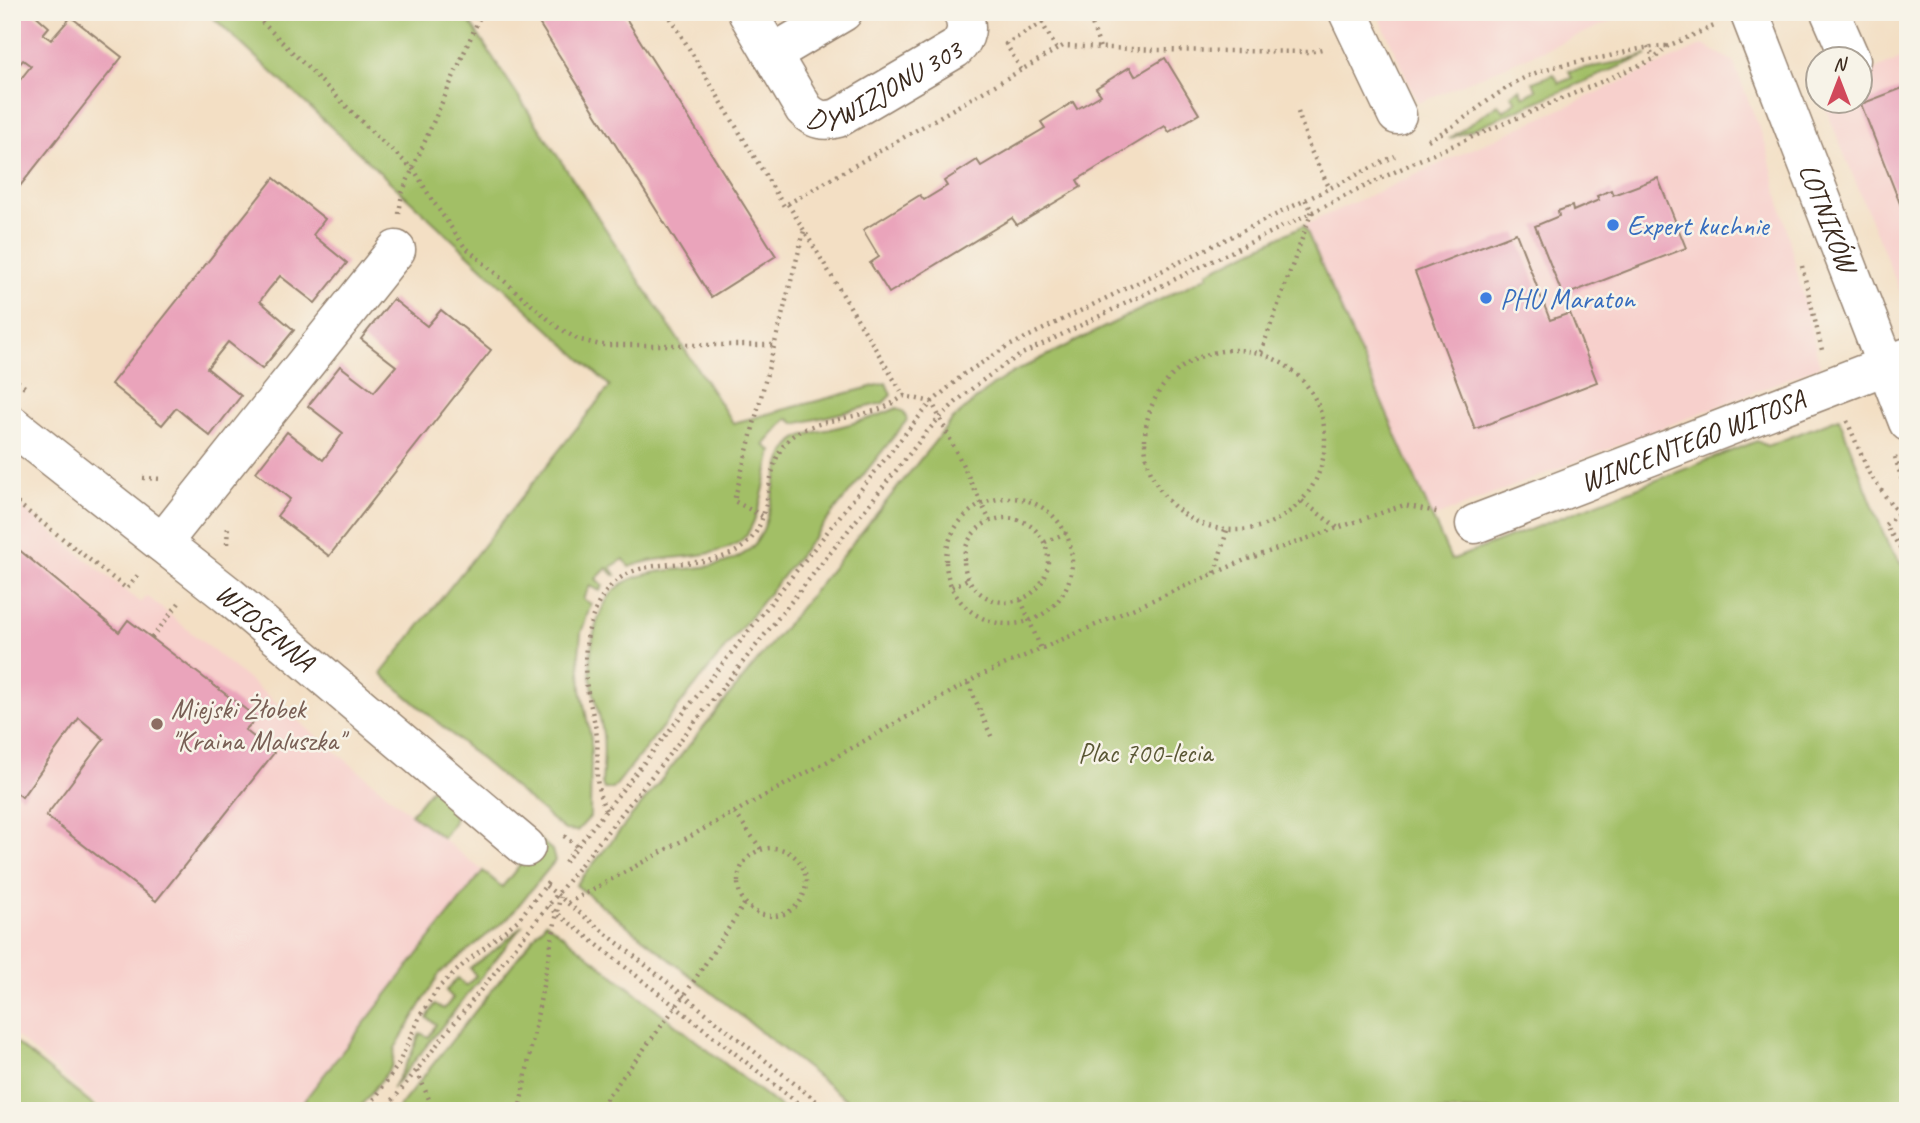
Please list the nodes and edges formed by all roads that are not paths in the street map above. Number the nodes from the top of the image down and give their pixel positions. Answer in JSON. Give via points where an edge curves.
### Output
{"nodes":[{"id":1,"x":747,"y":12,"type":"edge"},
{"id":2,"x":843,"y":12,"type":"edge"},
{"id":3,"x":962,"y":12,"type":"edge"},
{"id":4,"x":1830,"y":12,"type":"edge"},
{"id":5,"x":1732,"y":19,"type":"edge"},
{"id":6,"x":1354,"y":25,"type":"edge"},
{"id":7,"x":1845,"y":46,"type":"edge"},
{"id":8,"x":772,"y":54,"type":"junction"},
{"id":9,"x":1397,"y":115,"type":"dead end"},
{"id":10,"x":396,"y":250,"type":"road end"},
{"id":11,"x":1897,"y":361,"type":"edge"},
{"id":12,"x":1908,"y":422,"type":"edge"},
{"id":13,"x":12,"y":425,"type":"edge"},
{"id":14,"x":1475,"y":524,"type":"road end"},
{"id":15,"x":153,"y":556,"type":"junction"},
{"id":16,"x":526,"y":847,"type":"dead end"}],
"edges":[{"from":1,"to":8,"type":"street","name":"DYWIZJONU 303"},
{"from":2,"to":8,"type":"street"},
{"from":3,"to":8,"type":"street","name":"DYWIZJONU 303","via":[[966,34],[955,49],[828,121],[810,116],[804,109]]},
{"from":4,"to":7,"type":"street"},
{"from":5,"to":11,"type":"street","name":"LOTNIKÓW"},
{"from":6,"to":9,"type":"street"},
{"from":10,"to":15,"type":"street"},
{"from":11,"to":12,"type":"street","name":"LOTNIKÓW"},
{"from":11,"to":14,"type":"street","name":"WINCENTEGO WITOSA"},
{"from":13,"to":15,"type":"street","name":"WIOSENNA"},
{"from":15,"to":16,"type":"street","name":"WIOSENNA","via":[[228,595]]}]}
